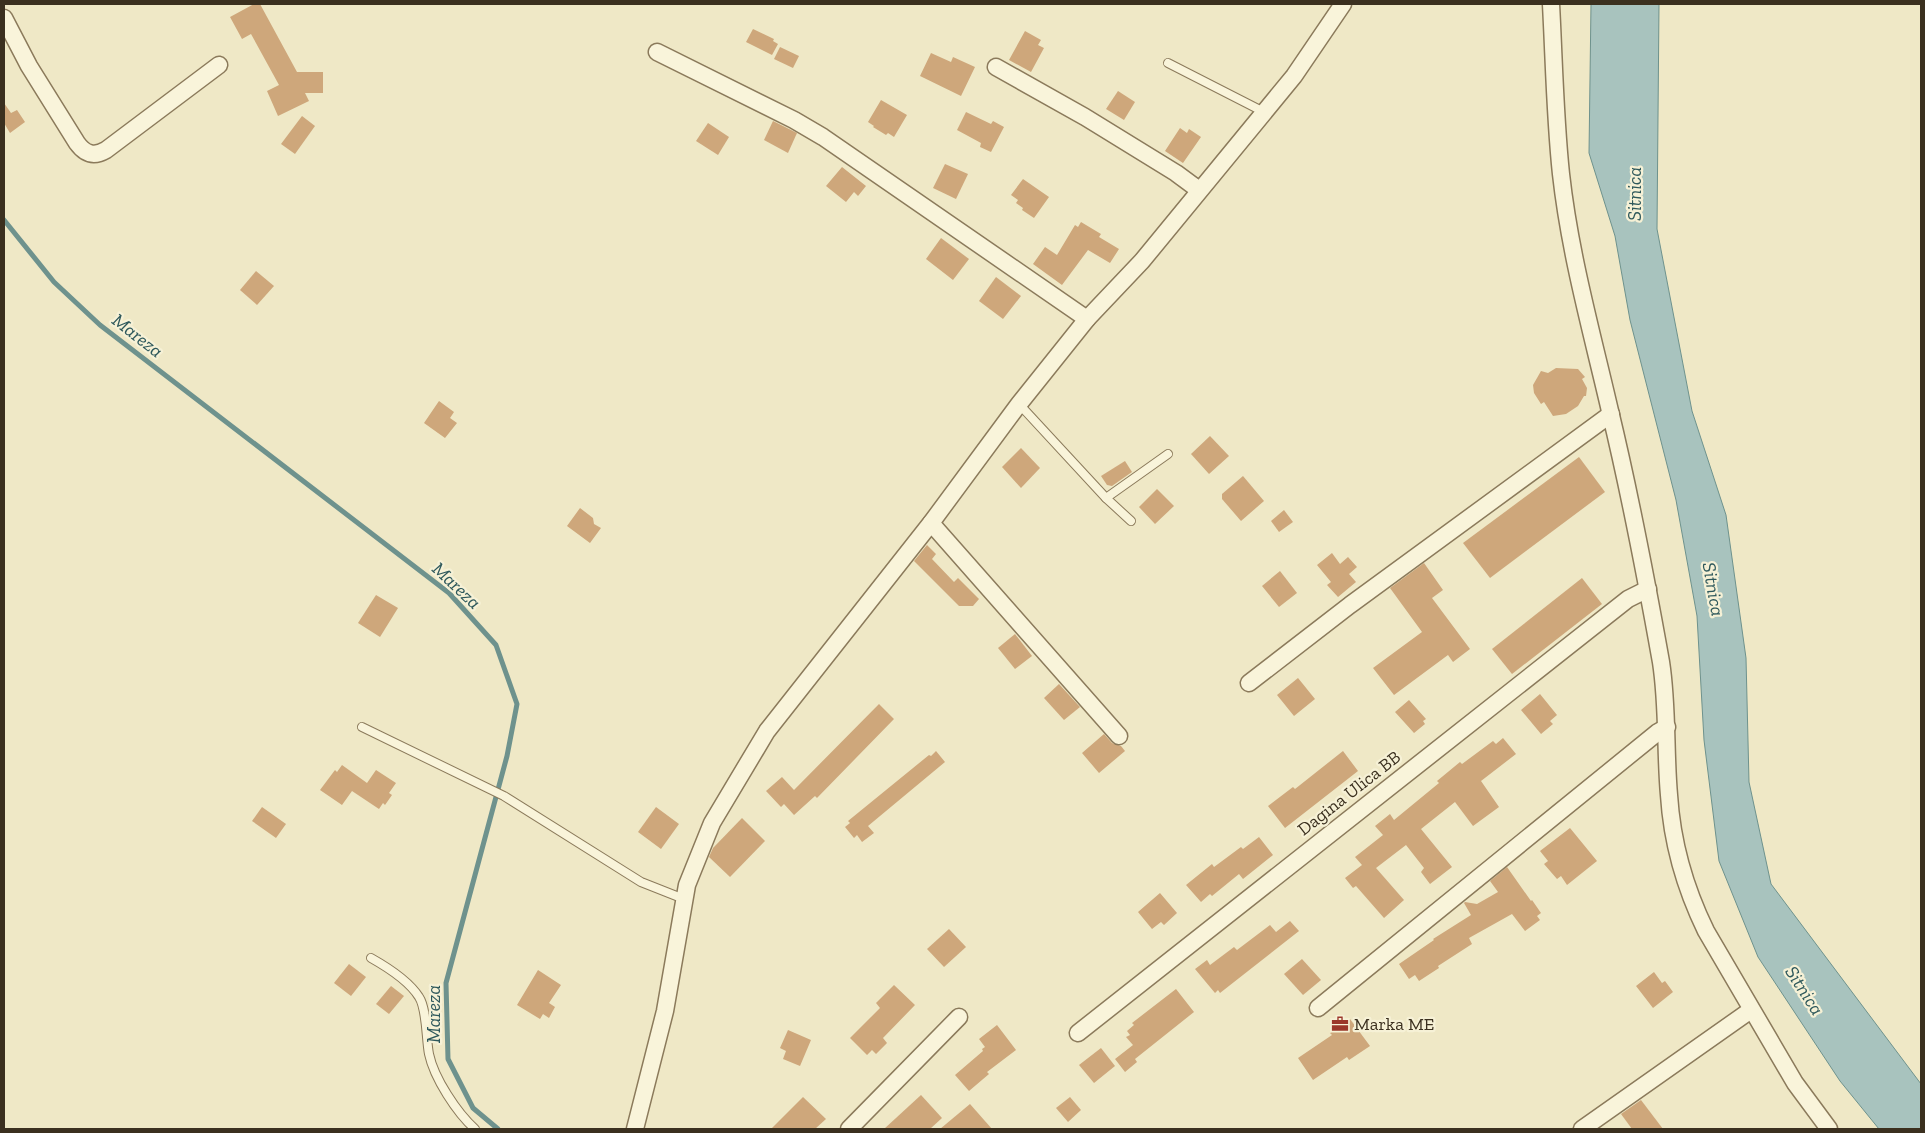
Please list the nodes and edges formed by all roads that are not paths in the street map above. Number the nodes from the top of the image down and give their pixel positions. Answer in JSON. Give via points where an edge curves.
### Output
{"nodes":[{"id":1,"x":1343,"y":4,"type":"edge"},
{"id":2,"x":1551,"y":4,"type":"edge"},
{"id":3,"x":4,"y":18,"type":"edge"},
{"id":4,"x":656,"y":52,"type":"dead end"},
{"id":5,"x":1168,"y":63,"type":"dead end"},
{"id":6,"x":219,"y":65,"type":"dead end"},
{"id":7,"x":996,"y":67,"type":"dead end"},
{"id":8,"x":1264,"y":112,"type":"junction"},
{"id":9,"x":1199,"y":190,"type":"junction"},
{"id":10,"x":1087,"y":319,"type":"junction"},
{"id":11,"x":1019,"y":404,"type":"junction"},
{"id":12,"x":1611,"y":414,"type":"junction"},
{"id":13,"x":1168,"y":454,"type":"dead end"},
{"id":14,"x":1106,"y":498,"type":"junction"},
{"id":15,"x":1131,"y":521,"type":"dead end"},
{"id":16,"x":932,"y":523,"type":"junction"},
{"id":17,"x":1648,"y":589,"type":"junction"},
{"id":18,"x":1248,"y":683,"type":"dead end"},
{"id":19,"x":362,"y":726,"type":"dead end"},
{"id":20,"x":1667,"y":727,"type":"junction"},
{"id":21,"x":1119,"y":736,"type":"dead end"},
{"id":22,"x":684,"y":899,"type":"junction"},
{"id":23,"x":371,"y":958,"type":"dead end"},
{"id":24,"x":1318,"y":1008,"type":"dead end"},
{"id":25,"x":1751,"y":1010,"type":"junction"},
{"id":26,"x":959,"y":1017,"type":"dead end"},
{"id":27,"x":1078,"y":1033,"type":"dead end"},
{"id":28,"x":475,"y":1129,"type":"edge"},
{"id":29,"x":635,"y":1129,"type":"edge"},
{"id":30,"x":849,"y":1129,"type":"edge"},
{"id":31,"x":1582,"y":1129,"type":"edge"},
{"id":32,"x":1829,"y":1129,"type":"edge"}],
"edges":[{"from":1,"to":8,"type":"street","via":[[1294,76]]},
{"from":2,"to":12,"type":"street","via":[[1561,175],[1579,284]]},
{"from":3,"to":6,"type":"street","via":[[29,66],[77,143],[93,154],[106,150]]},
{"from":4,"to":10,"type":"street","via":[[823,136]]},
{"from":5,"to":8,"type":"lane"},
{"from":7,"to":9,"type":"street","via":[[1093,122]]},
{"from":8,"to":9,"type":"street"},
{"from":9,"to":10,"type":"street","via":[[1142,261]]},
{"from":10,"to":11,"type":"street"},
{"from":11,"to":14,"type":"lane"},
{"from":11,"to":16,"type":"street"},
{"from":12,"to":17,"type":"street"},
{"from":12,"to":18,"type":"street"},
{"from":13,"to":14,"type":"lane"},
{"from":14,"to":15,"type":"lane"},
{"from":16,"to":21,"type":"street"},
{"from":16,"to":22,"type":"street","via":[[767,731],[712,823],[696,859]]},
{"from":17,"to":20,"type":"street","via":[[1664,685]]},
{"from":17,"to":27,"type":"street","name":"Dagina Ulica BB","via":[[1620,605]]},
{"from":19,"to":22,"type":"lane","via":[[491,789],[641,882]]},
{"from":20,"to":24,"type":"street"},
{"from":20,"to":25,"type":"street","via":[[1670,808],[1684,877],[1706,931]]},
{"from":22,"to":29,"type":"street","via":[[665,1011]]},
{"from":23,"to":28,"type":"lane","via":[[394,972],[420,997],[429,1056],[442,1085]]},
{"from":25,"to":31,"type":"street"},
{"from":25,"to":32,"type":"street","via":[[1795,1083]]},
{"from":26,"to":30,"type":"street"}]}
